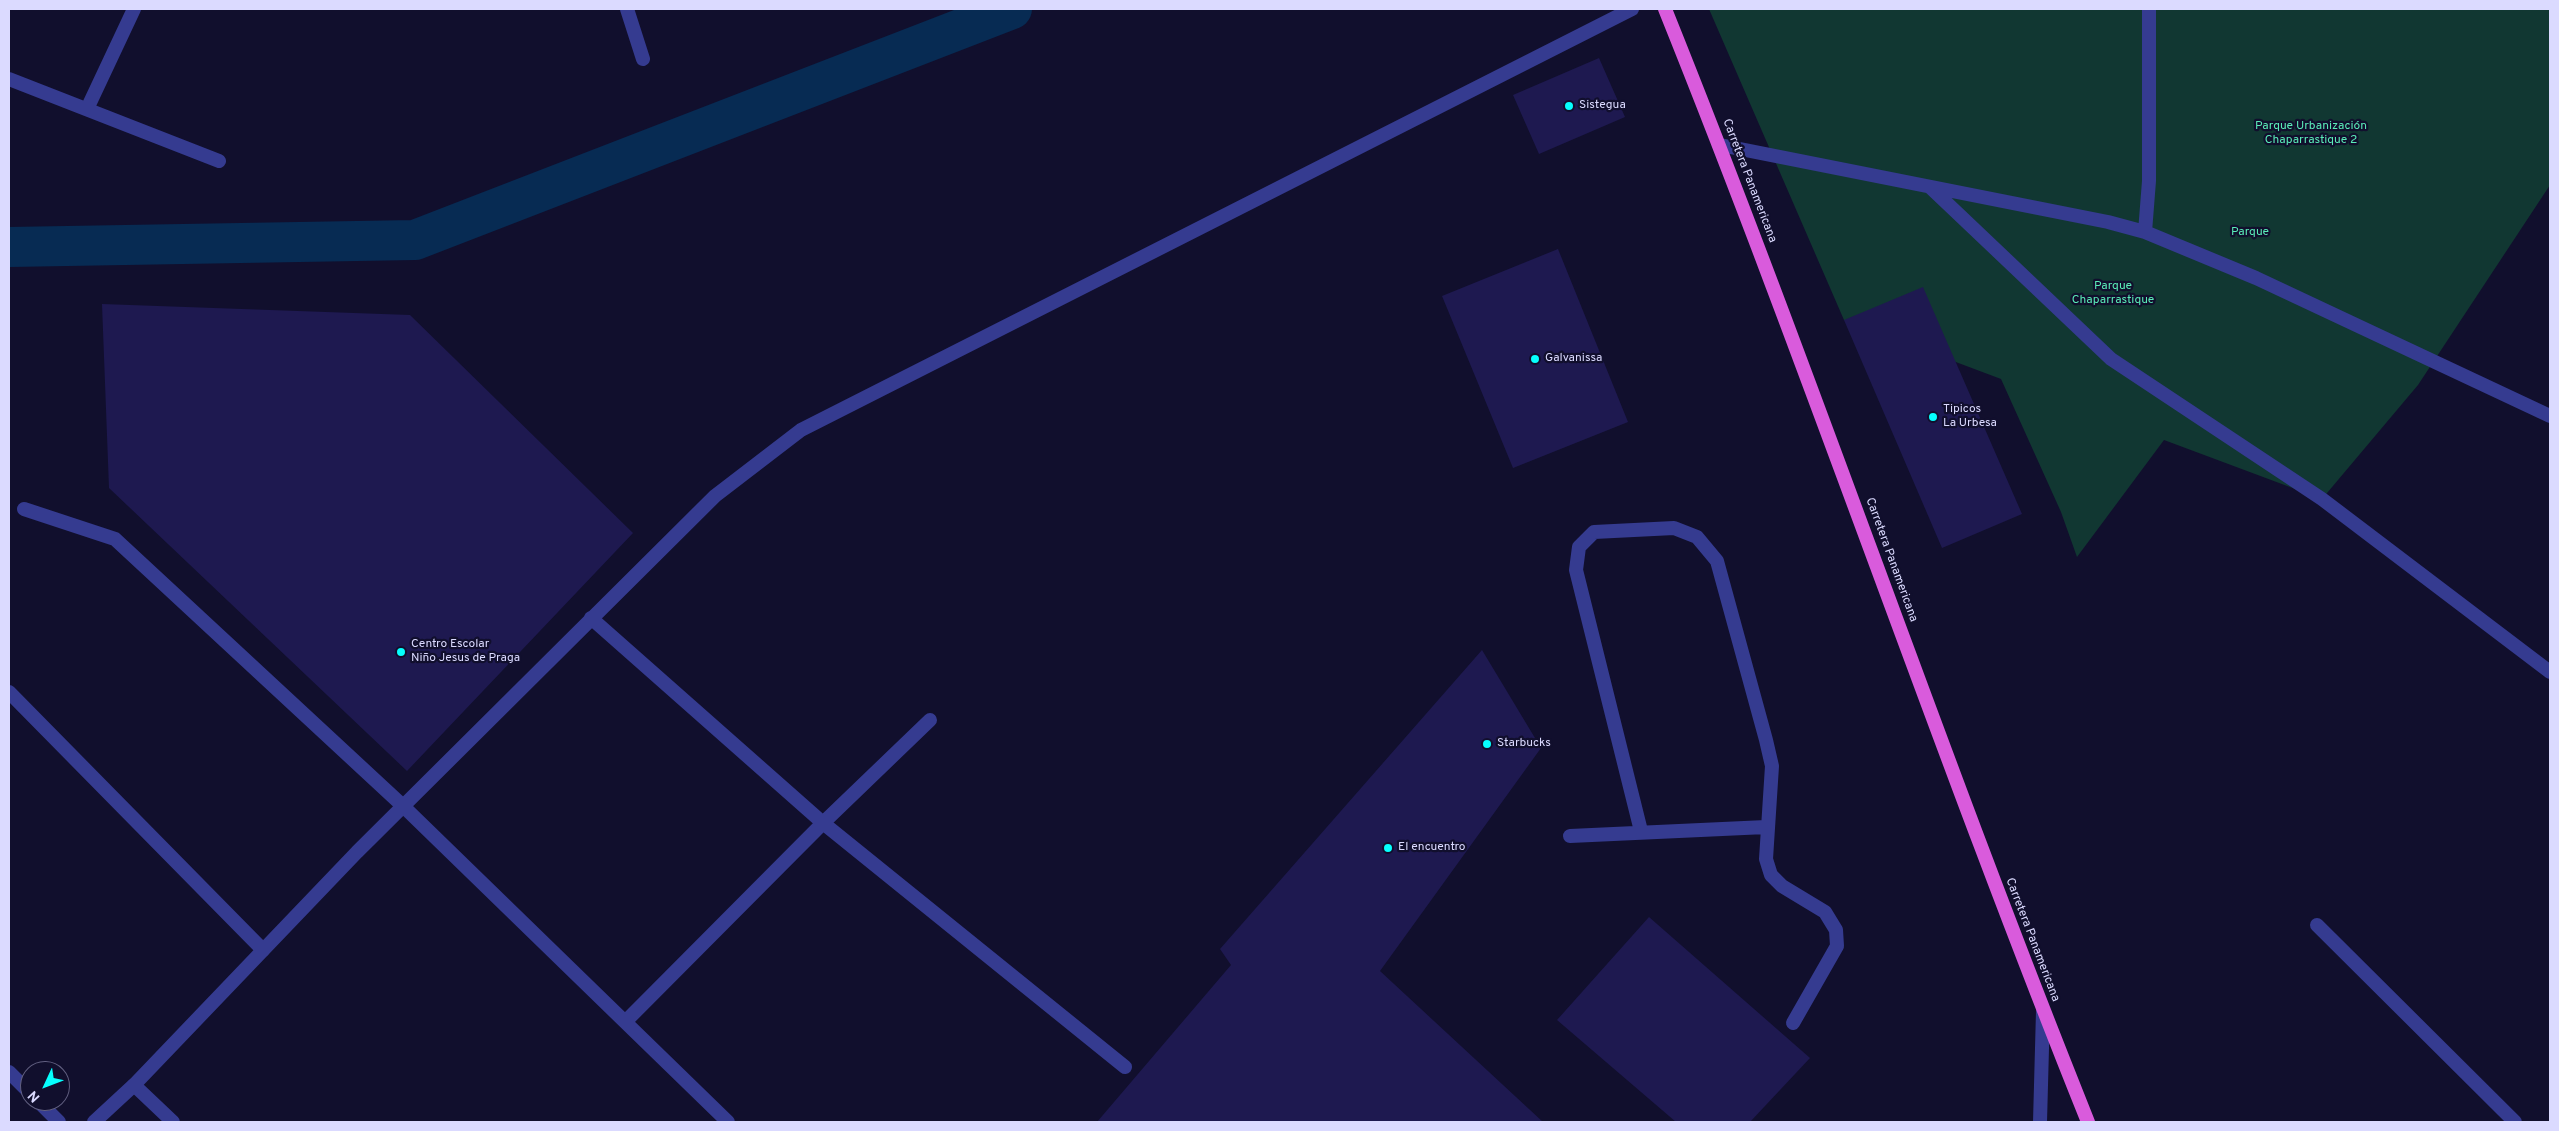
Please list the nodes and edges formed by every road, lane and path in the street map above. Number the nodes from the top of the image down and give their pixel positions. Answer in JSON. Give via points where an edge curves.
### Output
{"nodes":[{"id":1,"x":134,"y":9,"type":"edge"},
{"id":2,"x":627,"y":9,"type":"edge"},
{"id":3,"x":1632,"y":9,"type":"edge"},
{"id":4,"x":1666,"y":9,"type":"edge"},
{"id":5,"x":2149,"y":9,"type":"edge"},
{"id":6,"x":643,"y":58,"type":"dead end"},
{"id":7,"x":9,"y":79,"type":"edge"},
{"id":8,"x":87,"y":109,"type":"junction"},
{"id":9,"x":1720,"y":146,"type":"junction"},
{"id":10,"x":219,"y":161,"type":"dead end"},
{"id":11,"x":1931,"y":188,"type":"junction"},
{"id":12,"x":2145,"y":232,"type":"junction"},
{"id":13,"x":2550,"y":416,"type":"edge"},
{"id":14,"x":24,"y":508,"type":"dead end"},
{"id":15,"x":592,"y":618,"type":"junction"},
{"id":16,"x":2550,"y":672,"type":"edge"},
{"id":17,"x":9,"y":692,"type":"edge"},
{"id":18,"x":930,"y":720,"type":"dead end"},
{"id":19,"x":403,"y":806,"type":"junction"},
{"id":20,"x":823,"y":823,"type":"junction"},
{"id":21,"x":1766,"y":827,"type":"junction"},
{"id":22,"x":1641,"y":831,"type":"junction"},
{"id":23,"x":1570,"y":836,"type":"dead end"},
{"id":24,"x":2316,"y":925,"type":"dead end"},
{"id":25,"x":263,"y":950,"type":"junction"},
{"id":26,"x":2043,"y":1011,"type":"junction"},
{"id":27,"x":626,"y":1021,"type":"junction"},
{"id":28,"x":1793,"y":1023,"type":"dead end"},
{"id":29,"x":1125,"y":1067,"type":"dead end"},
{"id":30,"x":9,"y":1072,"type":"edge"},
{"id":31,"x":20,"y":1083,"type":"edge"},
{"id":32,"x":134,"y":1085,"type":"junction"},
{"id":33,"x":48,"y":1111,"type":"edge"},
{"id":34,"x":59,"y":1122,"type":"edge"},
{"id":35,"x":94,"y":1122,"type":"edge"},
{"id":36,"x":173,"y":1122,"type":"edge"},
{"id":37,"x":728,"y":1122,"type":"edge"},
{"id":38,"x":2040,"y":1122,"type":"edge"},
{"id":39,"x":2088,"y":1122,"type":"edge"},
{"id":40,"x":2515,"y":1122,"type":"edge"}],
"edges":[{"from":1,"to":8,"type":"street"},
{"from":2,"to":6,"type":"street"},
{"from":3,"to":15,"type":"street","via":[[801,430],[715,496]]},
{"from":4,"to":9,"type":"highway","name":"Carretera Panamericana"},
{"from":5,"to":12,"type":"street","via":[[2149,181]]},
{"from":7,"to":8,"type":"street"},
{"from":8,"to":10,"type":"street"},
{"from":9,"to":11,"type":"street"},
{"from":9,"to":26,"type":"highway","name":"Carretera Panamericana"},
{"from":11,"to":12,"type":"street"},
{"from":11,"to":16,"type":"street","via":[[2111,359],[2322,499]]},
{"from":12,"to":13,"type":"street","via":[[2256,278]]},
{"from":14,"to":19,"type":"street","via":[[115,540]]},
{"from":15,"to":19,"type":"street"},
{"from":15,"to":20,"type":"street"},
{"from":17,"to":25,"type":"street"},
{"from":18,"to":20,"type":"street"},
{"from":19,"to":25,"type":"street"},
{"from":19,"to":27,"type":"street"},
{"from":20,"to":27,"type":"street"},
{"from":20,"to":29,"type":"street"},
{"from":21,"to":22,"type":"street"},
{"from":21,"to":22,"type":"street","via":[[1772,766],[1717,561],[1697,537],[1674,528],[1594,532],[1579,547],[1576,570]]},
{"from":21,"to":28,"type":"street","via":[[1766,860],[1771,876],[1825,912],[1836,930],[1837,946]]},
{"from":22,"to":23,"type":"street"},
{"from":24,"to":40,"type":"street"},
{"from":25,"to":32,"type":"street"},
{"from":26,"to":38,"type":"street"},
{"from":26,"to":39,"type":"highway","name":"Carretera Panamericana"},
{"from":27,"to":37,"type":"street"},
{"from":30,"to":31,"type":"street"},
{"from":32,"to":35,"type":"street"},
{"from":32,"to":36,"type":"street"},
{"from":33,"to":34,"type":"street"}]}
